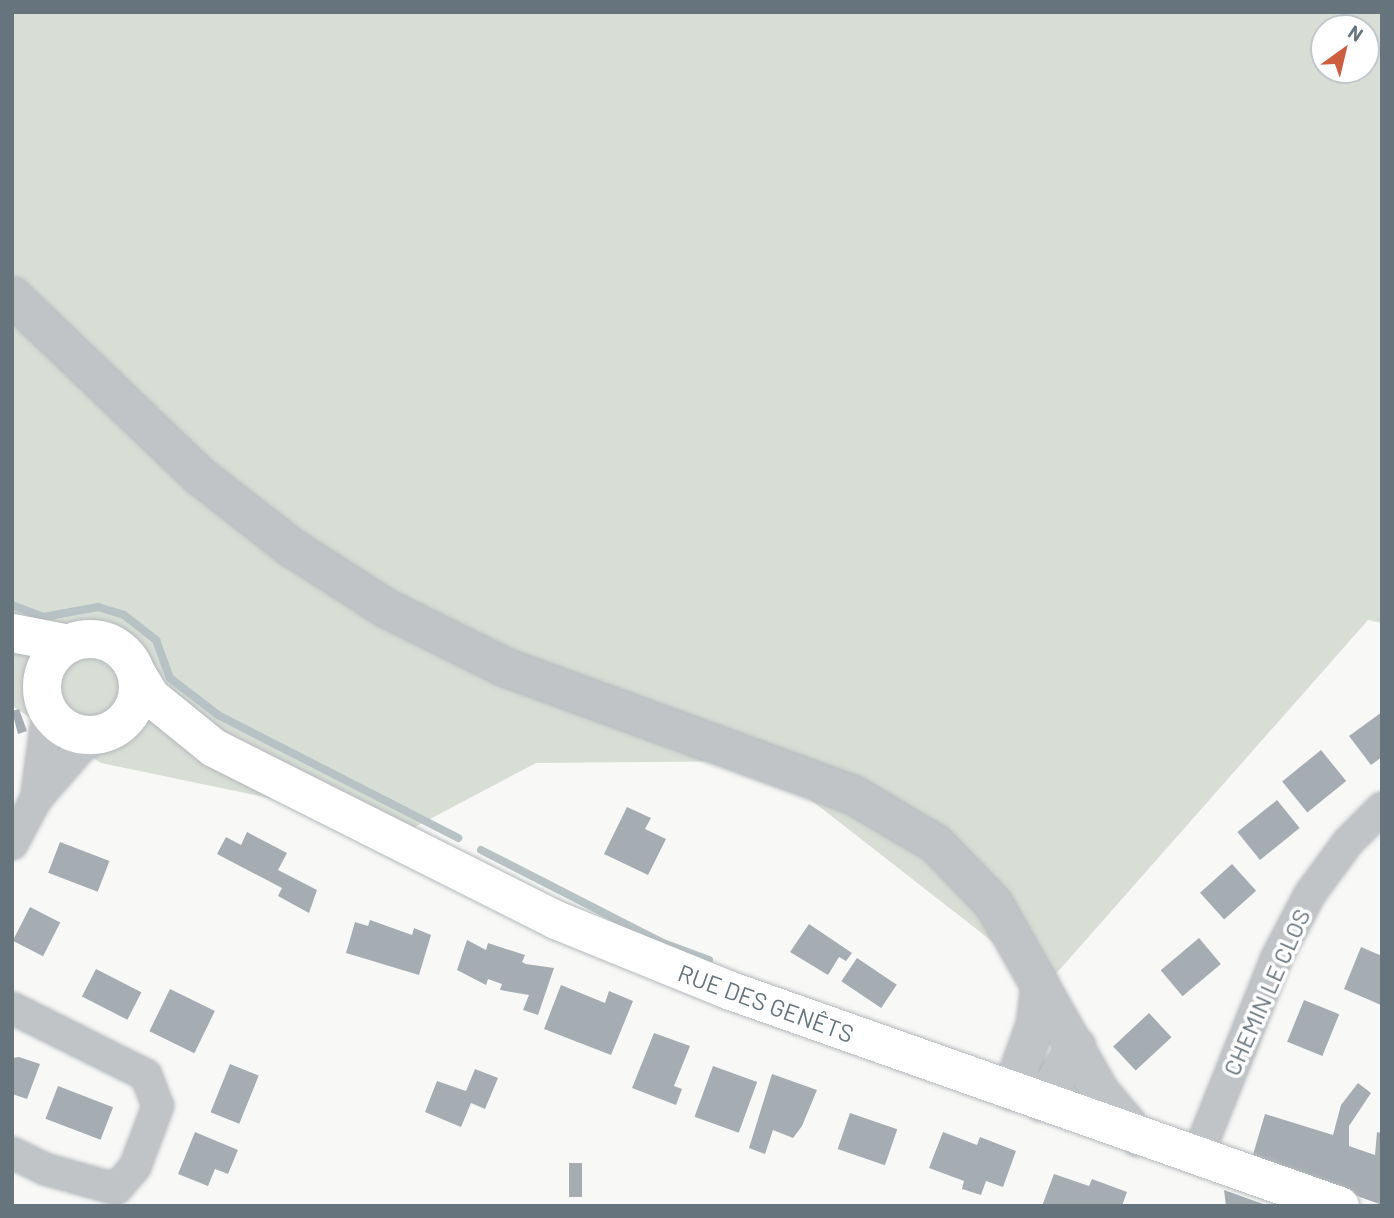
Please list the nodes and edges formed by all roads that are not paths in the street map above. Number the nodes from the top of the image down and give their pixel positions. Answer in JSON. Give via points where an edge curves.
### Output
{"nodes":[{"id":1,"x":12,"y":296,"type":"edge"},
{"id":2,"x":12,"y":633,"type":"edge"},
{"id":3,"x":69,"y":644,"type":"junction"},
{"id":4,"x":12,"y":666,"type":"edge"},
{"id":5,"x":137,"y":674,"type":"junction"},
{"id":6,"x":46,"y":704,"type":"junction"},
{"id":7,"x":107,"y":732,"type":"junction"},
{"id":8,"x":214,"y":748,"type":"junction"},
{"id":9,"x":36,"y":799,"type":"junction"},
{"id":10,"x":1382,"y":808,"type":"edge"},
{"id":11,"x":12,"y":845,"type":"edge"},
{"id":12,"x":1040,"y":984,"type":"junction"},
{"id":13,"x":12,"y":1008,"type":"edge"},
{"id":14,"x":1076,"y":1046,"type":"junction"},
{"id":15,"x":1026,"y":1097,"type":"junction"},
{"id":16,"x":1138,"y":1137,"type":"junction"},
{"id":17,"x":12,"y":1153,"type":"edge"},
{"id":18,"x":1197,"y":1157,"type":"junction"},
{"id":19,"x":1320,"y":1202,"type":"edge"}],
"edges":[{"from":1,"to":12,"type":"street","via":[[200,476],[291,547],[386,608],[505,667],[852,794],[908,824],[935,843],[993,903]]},
{"from":2,"to":3,"type":"main road"},
{"from":3,"to":5,"type":"main road","via":[[85,639],[117,648]]},
{"from":3,"to":6,"type":"main road","via":[[46,667]]},
{"from":4,"to":6,"type":"main road"},
{"from":5,"to":7,"type":"main road","via":[[134,708]]},
{"from":5,"to":8,"type":"main road","name":"RUE DES GENÊTS","via":[[151,697]]},
{"from":6,"to":7,"type":"main road","via":[[70,731]]},
{"from":6,"to":9,"type":"street"},
{"from":7,"to":8,"type":"main road","name":"RUE DES GENÊTS","via":[[141,729]]},
{"from":7,"to":9,"type":"street","via":[[81,747]]},
{"from":8,"to":15,"type":"main road","name":"RUE DES GENÊTS","via":[[621,948]]},
{"from":9,"to":11,"type":"street"},
{"from":10,"to":18,"type":"street","name":"CHEMIN LE CLOS","via":[[1348,842],[1310,894],[1276,959]]},
{"from":12,"to":14,"type":"street"},
{"from":12,"to":15,"type":"street"},
{"from":13,"to":17,"type":"street","via":[[126,1062],[150,1082],[158,1106],[155,1124],[131,1175],[116,1189],[45,1169]]},
{"from":14,"to":15,"type":"street"},
{"from":14,"to":16,"type":"street","via":[[1100,1092]]},
{"from":15,"to":16,"type":"main road","name":"RUE DES GENÊTS"},
{"from":16,"to":18,"type":"main road","name":"RUE DES GENÊTS"},
{"from":18,"to":19,"type":"main road","name":"RUE DES GENÊTS"}]}
